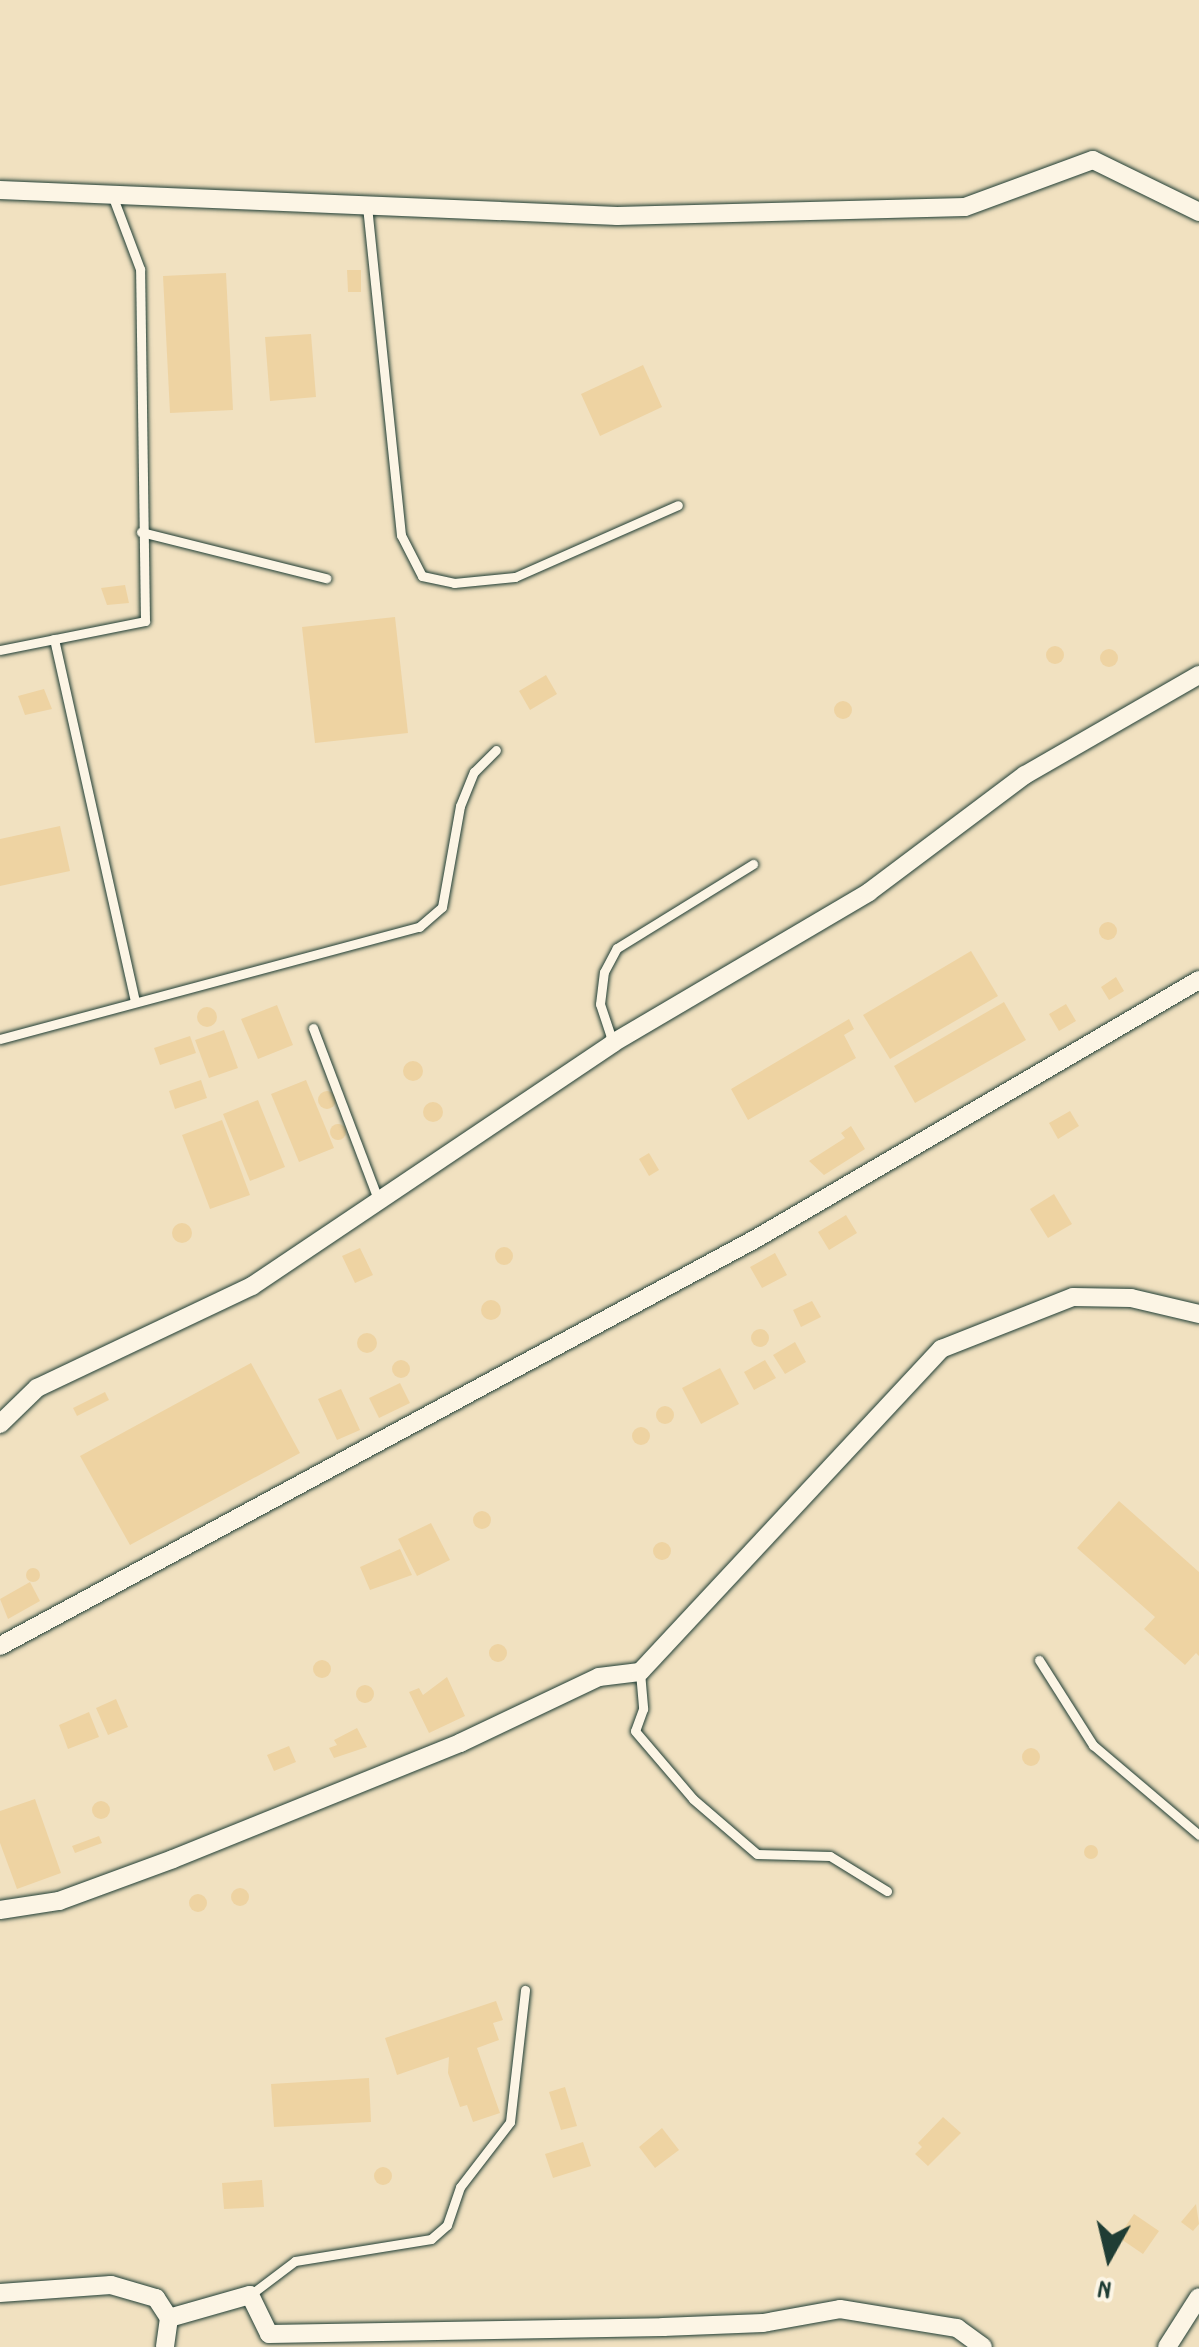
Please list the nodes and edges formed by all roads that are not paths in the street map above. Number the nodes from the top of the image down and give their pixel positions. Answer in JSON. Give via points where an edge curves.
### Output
{"nodes":[{"id":1,"x":0,"y":190,"type":"edge"},
{"id":2,"x":112,"y":195,"type":"junction"},
{"id":3,"x":367,"y":204,"type":"junction"},
{"id":4,"x":1199,"y":212,"type":"edge"},
{"id":5,"x":678,"y":505,"type":"dead end"},
{"id":6,"x":142,"y":532,"type":"junction"},
{"id":7,"x":326,"y":578,"type":"dead end"},
{"id":8,"x":54,"y":640,"type":"junction"},
{"id":9,"x":0,"y":650,"type":"edge"},
{"id":10,"x":1199,"y":675,"type":"edge"},
{"id":11,"x":496,"y":750,"type":"dead end"},
{"id":12,"x":753,"y":864,"type":"dead end"},
{"id":13,"x":1199,"y":980,"type":"edge"},
{"id":14,"x":135,"y":1000,"type":"junction"},
{"id":15,"x":313,"y":1028,"type":"dead end"},
{"id":16,"x":0,"y":1039,"type":"edge"},
{"id":17,"x":614,"y":1043,"type":"junction"},
{"id":18,"x":380,"y":1204,"type":"junction"},
{"id":19,"x":1199,"y":1314,"type":"edge"},
{"id":20,"x":0,"y":1424,"type":"edge"},
{"id":21,"x":0,"y":1646,"type":"edge"},
{"id":22,"x":1039,"y":1660,"type":"dead end"},
{"id":23,"x":640,"y":1672,"type":"junction"},
{"id":24,"x":1199,"y":1835,"type":"edge"},
{"id":25,"x":886,"y":1890,"type":"dead end"},
{"id":26,"x":0,"y":1910,"type":"edge"},
{"id":27,"x":526,"y":1990,"type":"dead end"},
{"id":28,"x":0,"y":2293,"type":"edge"},
{"id":29,"x":250,"y":2295,"type":"junction"},
{"id":30,"x":1199,"y":2297,"type":"edge"},
{"id":31,"x":169,"y":2318,"type":"junction"},
{"id":32,"x":165,"y":2347,"type":"edge"},
{"id":33,"x":983,"y":2347,"type":"edge"},
{"id":34,"x":1166,"y":2347,"type":"edge"}],
"edges":[{"from":1,"to":2,"type":"street"},
{"from":2,"to":3,"type":"street"},
{"from":2,"to":6,"type":"lane","via":[[140,268]]},
{"from":3,"to":4,"type":"street","via":[[617,216],[966,208],[1093,160]]},
{"from":3,"to":5,"type":"lane","via":[[401,535],[422,576],[454,584],[515,577]]},
{"from":6,"to":7,"type":"lane"},
{"from":6,"to":8,"type":"lane","via":[[145,621]]},
{"from":8,"to":9,"type":"lane"},
{"from":8,"to":14,"type":"lane"},
{"from":10,"to":17,"type":"street","via":[[1025,775],[869,892]]},
{"from":11,"to":14,"type":"lane","via":[[474,772],[460,806],[442,907],[420,928]]},
{"from":12,"to":17,"type":"lane","via":[[617,948],[604,972],[600,1004]]},
{"from":13,"to":21,"type":"street","via":[[757,1238]]},
{"from":14,"to":16,"type":"lane"},
{"from":15,"to":18,"type":"lane"},
{"from":17,"to":18,"type":"street"},
{"from":18,"to":20,"type":"street","via":[[252,1286],[38,1388]]},
{"from":19,"to":23,"type":"street","via":[[1131,1298],[1073,1297],[941,1350]]},
{"from":22,"to":24,"type":"lane","via":[[1093,1745]]},
{"from":23,"to":25,"type":"lane","via":[[642,1709],[635,1731],[694,1799],[757,1854],[830,1856]]},
{"from":23,"to":26,"type":"street","via":[[599,1678],[173,1859],[58,1901]]},
{"from":27,"to":29,"type":"lane","via":[[510,2122],[460,2187],[447,2225],[430,2239],[295,2261]]},
{"from":28,"to":31,"type":"street","via":[[111,2286],[156,2298]]},
{"from":29,"to":31,"type":"street"},
{"from":29,"to":33,"type":"street","via":[[269,2334],[723,2325],[840,2309],[957,2328]]},
{"from":30,"to":34,"type":"street"},
{"from":31,"to":32,"type":"street"}]}
